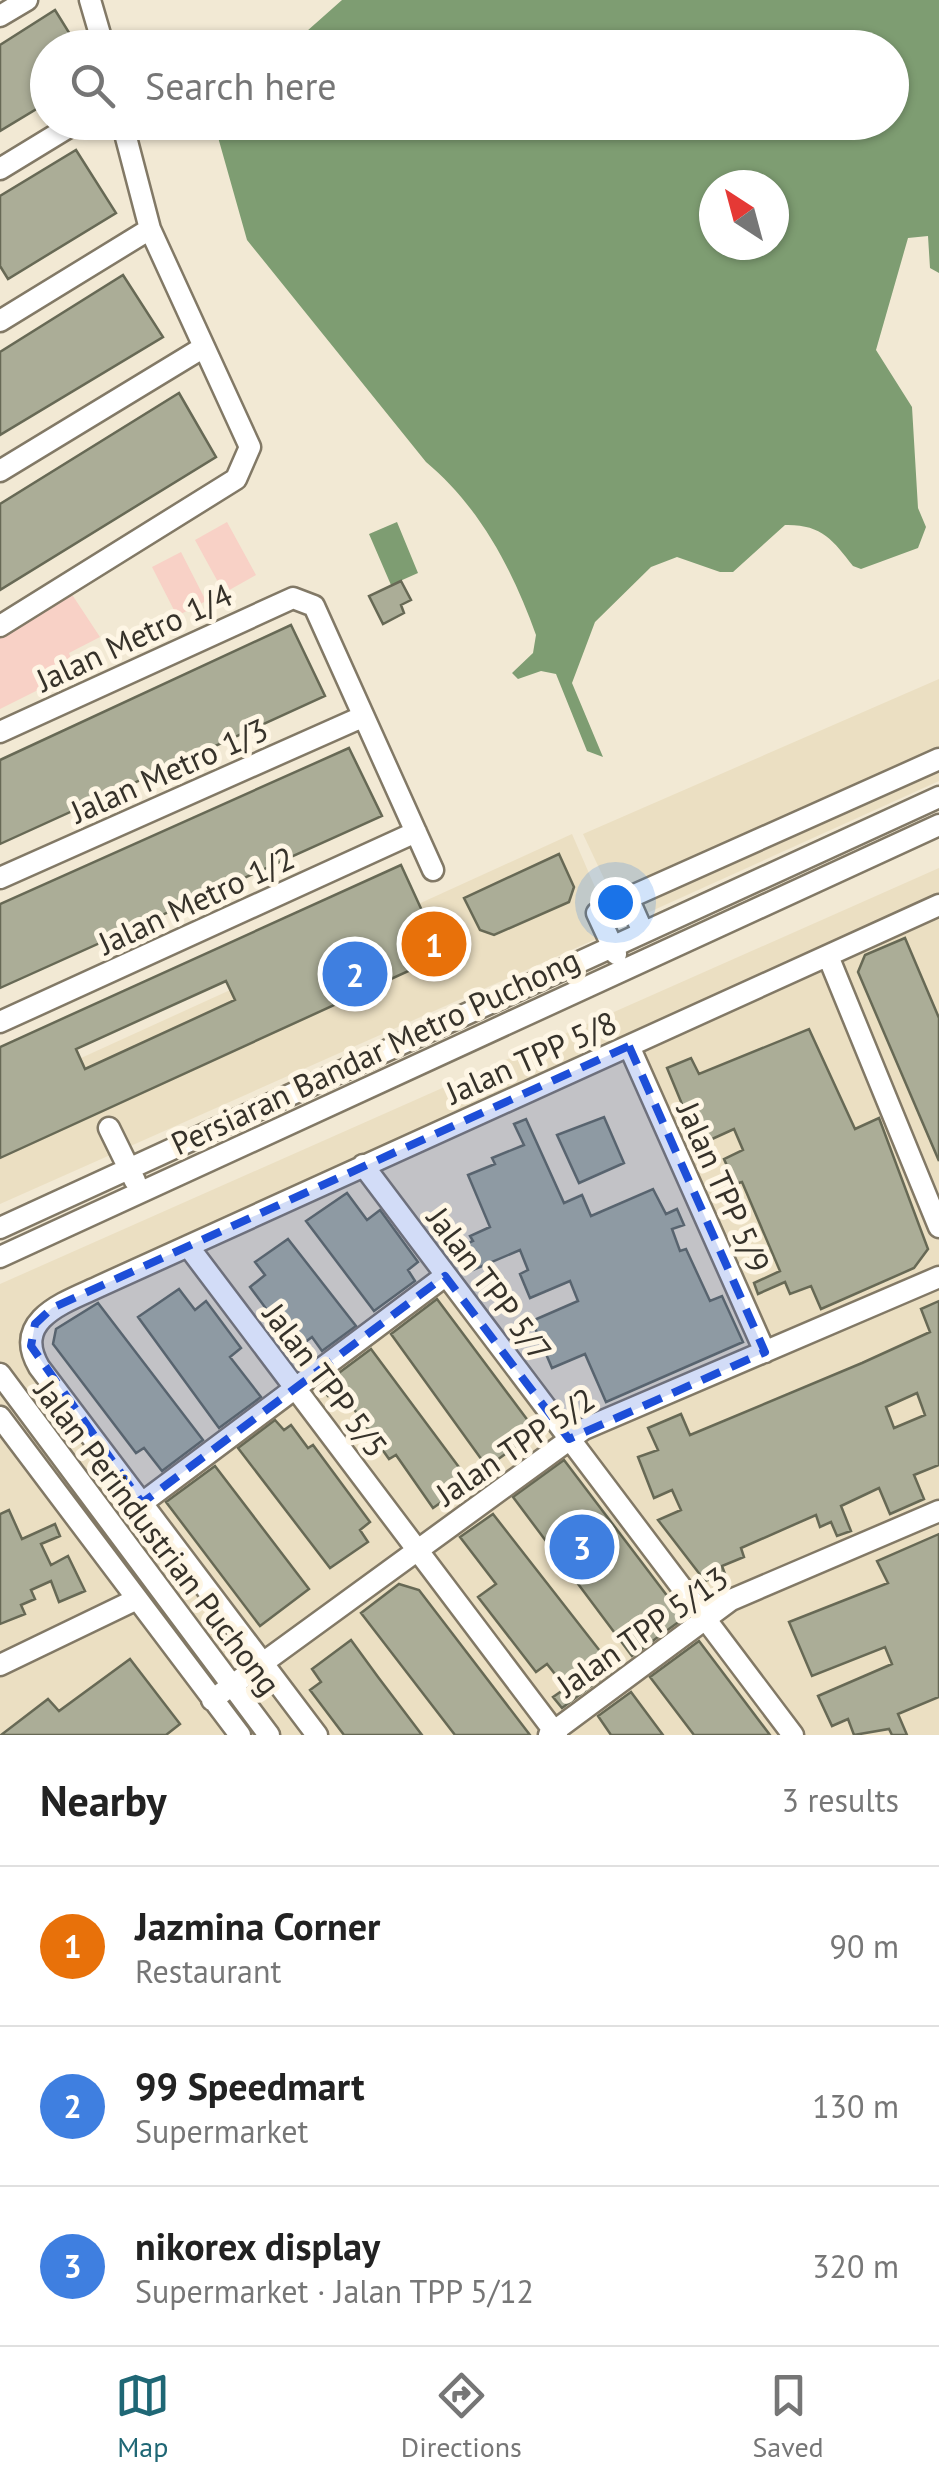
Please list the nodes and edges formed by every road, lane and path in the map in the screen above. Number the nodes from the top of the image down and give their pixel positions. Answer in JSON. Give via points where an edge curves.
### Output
{"nodes":[{"id":1,"x":27,"y":0,"type":"edge"},
{"id":2,"x":90,"y":0,"type":"edge"},
{"id":3,"x":0,"y":16,"type":"edge"},
{"id":4,"x":99,"y":30,"type":"edge"},
{"id":5,"x":47,"y":140,"type":"edge"},
{"id":6,"x":127,"y":140,"type":"edge"},
{"id":7,"x":0,"y":169,"type":"edge"},
{"id":8,"x":150,"y":230,"type":"junction"},
{"id":9,"x":0,"y":321,"type":"edge"},
{"id":10,"x":204,"y":347,"type":"junction"},
{"id":11,"x":0,"y":471,"type":"edge"},
{"id":12,"x":0,"y":626,"type":"edge"},
{"id":13,"x":362,"y":717,"type":"junction"},
{"id":14,"x":0,"y":732,"type":"edge"},
{"id":15,"x":939,"y":759,"type":"edge"},
{"id":16,"x":939,"y":798,"type":"edge"},
{"id":17,"x":939,"y":825,"type":"edge"},
{"id":18,"x":416,"y":832,"type":"junction"},
{"id":19,"x":434,"y":870,"type":"dead end"},
{"id":20,"x":0,"y":878,"type":"edge"},
{"id":21,"x":939,"y":905,"type":"edge"},
{"id":22,"x":597,"y":913,"type":"dead end"},
{"id":23,"x":644,"y":932,"type":"junction"},
{"id":24,"x":612,"y":946,"type":"junction"},
{"id":25,"x":828,"y":956,"type":"junction"},
{"id":26,"x":623,"y":970,"type":"junction"},
{"id":27,"x":0,"y":1022,"type":"edge"},
{"id":28,"x":628,"y":1046,"type":"junction"},
{"id":29,"x":109,"y":1128,"type":"dead end"},
{"id":30,"x":363,"y":1165,"type":"junction"},
{"id":31,"x":129,"y":1170,"type":"junction"},
{"id":32,"x":140,"y":1192,"type":"junction"},
{"id":33,"x":939,"y":1227,"type":"edge"},
{"id":34,"x":0,"y":1228,"type":"edge"},
{"id":35,"x":188,"y":1246,"type":"junction"},
{"id":36,"x":0,"y":1257,"type":"edge"},
{"id":37,"x":445,"y":1276,"type":"junction"},
{"id":38,"x":939,"y":1277,"type":"edge"},
{"id":39,"x":765,"y":1352,"type":"junction"},
{"id":40,"x":0,"y":1374,"type":"edge"},
{"id":41,"x":294,"y":1387,"type":"junction"},
{"id":42,"x":27,"y":1414,"type":"junction"},
{"id":43,"x":2,"y":1422,"type":"edge"},
{"id":44,"x":569,"y":1439,"type":"junction"},
{"id":45,"x":142,"y":1503,"type":"junction"},
{"id":46,"x":939,"y":1511,"type":"edge"},
{"id":47,"x":416,"y":1550,"type":"junction"},
{"id":48,"x":137,"y":1599,"type":"junction"},
{"id":49,"x":704,"y":1617,"type":"junction"},
{"id":50,"x":263,"y":1663,"type":"junction"},
{"id":51,"x":0,"y":1665,"type":"edge"},
{"id":52,"x":231,"y":1686,"type":"junction"},
{"id":53,"x":212,"y":1700,"type":"junction"},
{"id":54,"x":553,"y":1734,"type":"edge"},
{"id":55,"x":240,"y":1735,"type":"edge"},
{"id":56,"x":269,"y":1735,"type":"edge"},
{"id":57,"x":318,"y":1735,"type":"edge"},
{"id":58,"x":793,"y":1735,"type":"edge"}],
"edges":[{"from":1,"to":3,"type":"street"},
{"from":2,"to":4,"type":"street"},
{"from":5,"to":7,"type":"street"},
{"from":6,"to":8,"type":"street"},
{"from":8,"to":9,"type":"street"},
{"from":8,"to":10,"type":"street"},
{"from":10,"to":11,"type":"street"},
{"from":10,"to":12,"type":"street","via":[[250,448],[236,479]]},
{"from":13,"to":14,"type":"street","name":"Jalan Metro 1/4","via":[[314,606],[292,598]]},
{"from":13,"to":18,"type":"street"},
{"from":13,"to":20,"type":"street","name":"Jalan Metro 1/3"},
{"from":15,"to":23,"type":"street","via":[[628,898]]},
{"from":16,"to":23,"type":"street","name":"Persiaran Bandar Metro Puchong"},
{"from":17,"to":26,"type":"street","name":"Persiaran Bandar Metro Puchong"},
{"from":18,"to":19,"type":"street"},
{"from":18,"to":27,"type":"street","name":"Jalan Metro 1/2"},
{"from":21,"to":25,"type":"street","name":"Jalan TPP 5/8"},
{"from":22,"to":24,"type":"street"},
{"from":23,"to":24,"type":"street","name":"Persiaran Bandar Metro Puchong"},
{"from":24,"to":26,"type":"street"},
{"from":24,"to":31,"type":"street","name":"Persiaran Bandar Metro Puchong"},
{"from":25,"to":28,"type":"street","name":"Jalan TPP 5/8"},
{"from":25,"to":33,"type":"street"},
{"from":26,"to":32,"type":"street","name":"Persiaran Bandar Metro Puchong"},
{"from":28,"to":30,"type":"street","name":"Jalan TPP 5/8"},
{"from":28,"to":39,"type":"street","name":"Jalan TPP 5/9"},
{"from":29,"to":31,"type":"street"},
{"from":30,"to":35,"type":"street","name":"Jalan TPP 5/8"},
{"from":30,"to":37,"type":"street","name":"Jalan TPP 5/7"},
{"from":31,"to":32,"type":"street"},
{"from":31,"to":34,"type":"street","name":"Persiaran Bandar Metro Puchong"},
{"from":32,"to":36,"type":"street","name":"Persiaran Bandar Metro Puchong"},
{"from":35,"to":41,"type":"street","name":"Jalan TPP 5/5"},
{"from":35,"to":45,"type":"street","name":"Jalan TPP 5/8","via":[[52,1308],[35,1324],[31,1346],[39,1367]]},
{"from":37,"to":41,"type":"street"},
{"from":37,"to":44,"type":"street","name":"Jalan TPP 5/7"},
{"from":38,"to":39,"type":"street","name":"Jalan TPP 5/2"},
{"from":39,"to":44,"type":"street","name":"Jalan TPP 5/2"},
{"from":40,"to":42,"type":"street","name":"Jalan Perindustrian Puchong"},
{"from":41,"to":45,"type":"street"},
{"from":41,"to":47,"type":"street","name":"Jalan TPP 5/5"},
{"from":42,"to":43,"type":"street"},
{"from":42,"to":52,"type":"street","name":"Jalan Perindustrian Puchong"},
{"from":43,"to":48,"type":"street","name":"Jalan Perindustrian Puchong"},
{"from":44,"to":47,"type":"street","name":"Jalan TPP 5/2"},
{"from":44,"to":49,"type":"street","name":"Jalan TPP 5/7"},
{"from":45,"to":50,"type":"street"},
{"from":46,"to":49,"type":"street","name":"Jalan TPP 5/13","via":[[760,1586]]},
{"from":47,"to":50,"type":"street","name":"Jalan TPP 5/2"},
{"from":47,"to":54,"type":"street","name":"Jalan TPP 5/5"},
{"from":48,"to":51,"type":"street"},
{"from":48,"to":53,"type":"street","name":"Jalan Perindustrian Puchong"},
{"from":49,"to":54,"type":"street","name":"Jalan TPP 5/13"},
{"from":49,"to":58,"type":"street","name":"Jalan TPP 5/7"},
{"from":50,"to":52,"type":"street","name":"Jalan TPP 5/2"},
{"from":50,"to":57,"type":"street"},
{"from":52,"to":53,"type":"street","name":"Jalan TPP 5/2"},
{"from":52,"to":56,"type":"street","name":"Jalan Perindustrian Puchong"},
{"from":53,"to":55,"type":"street","name":"Jalan Perindustrian Puchong"}]}
